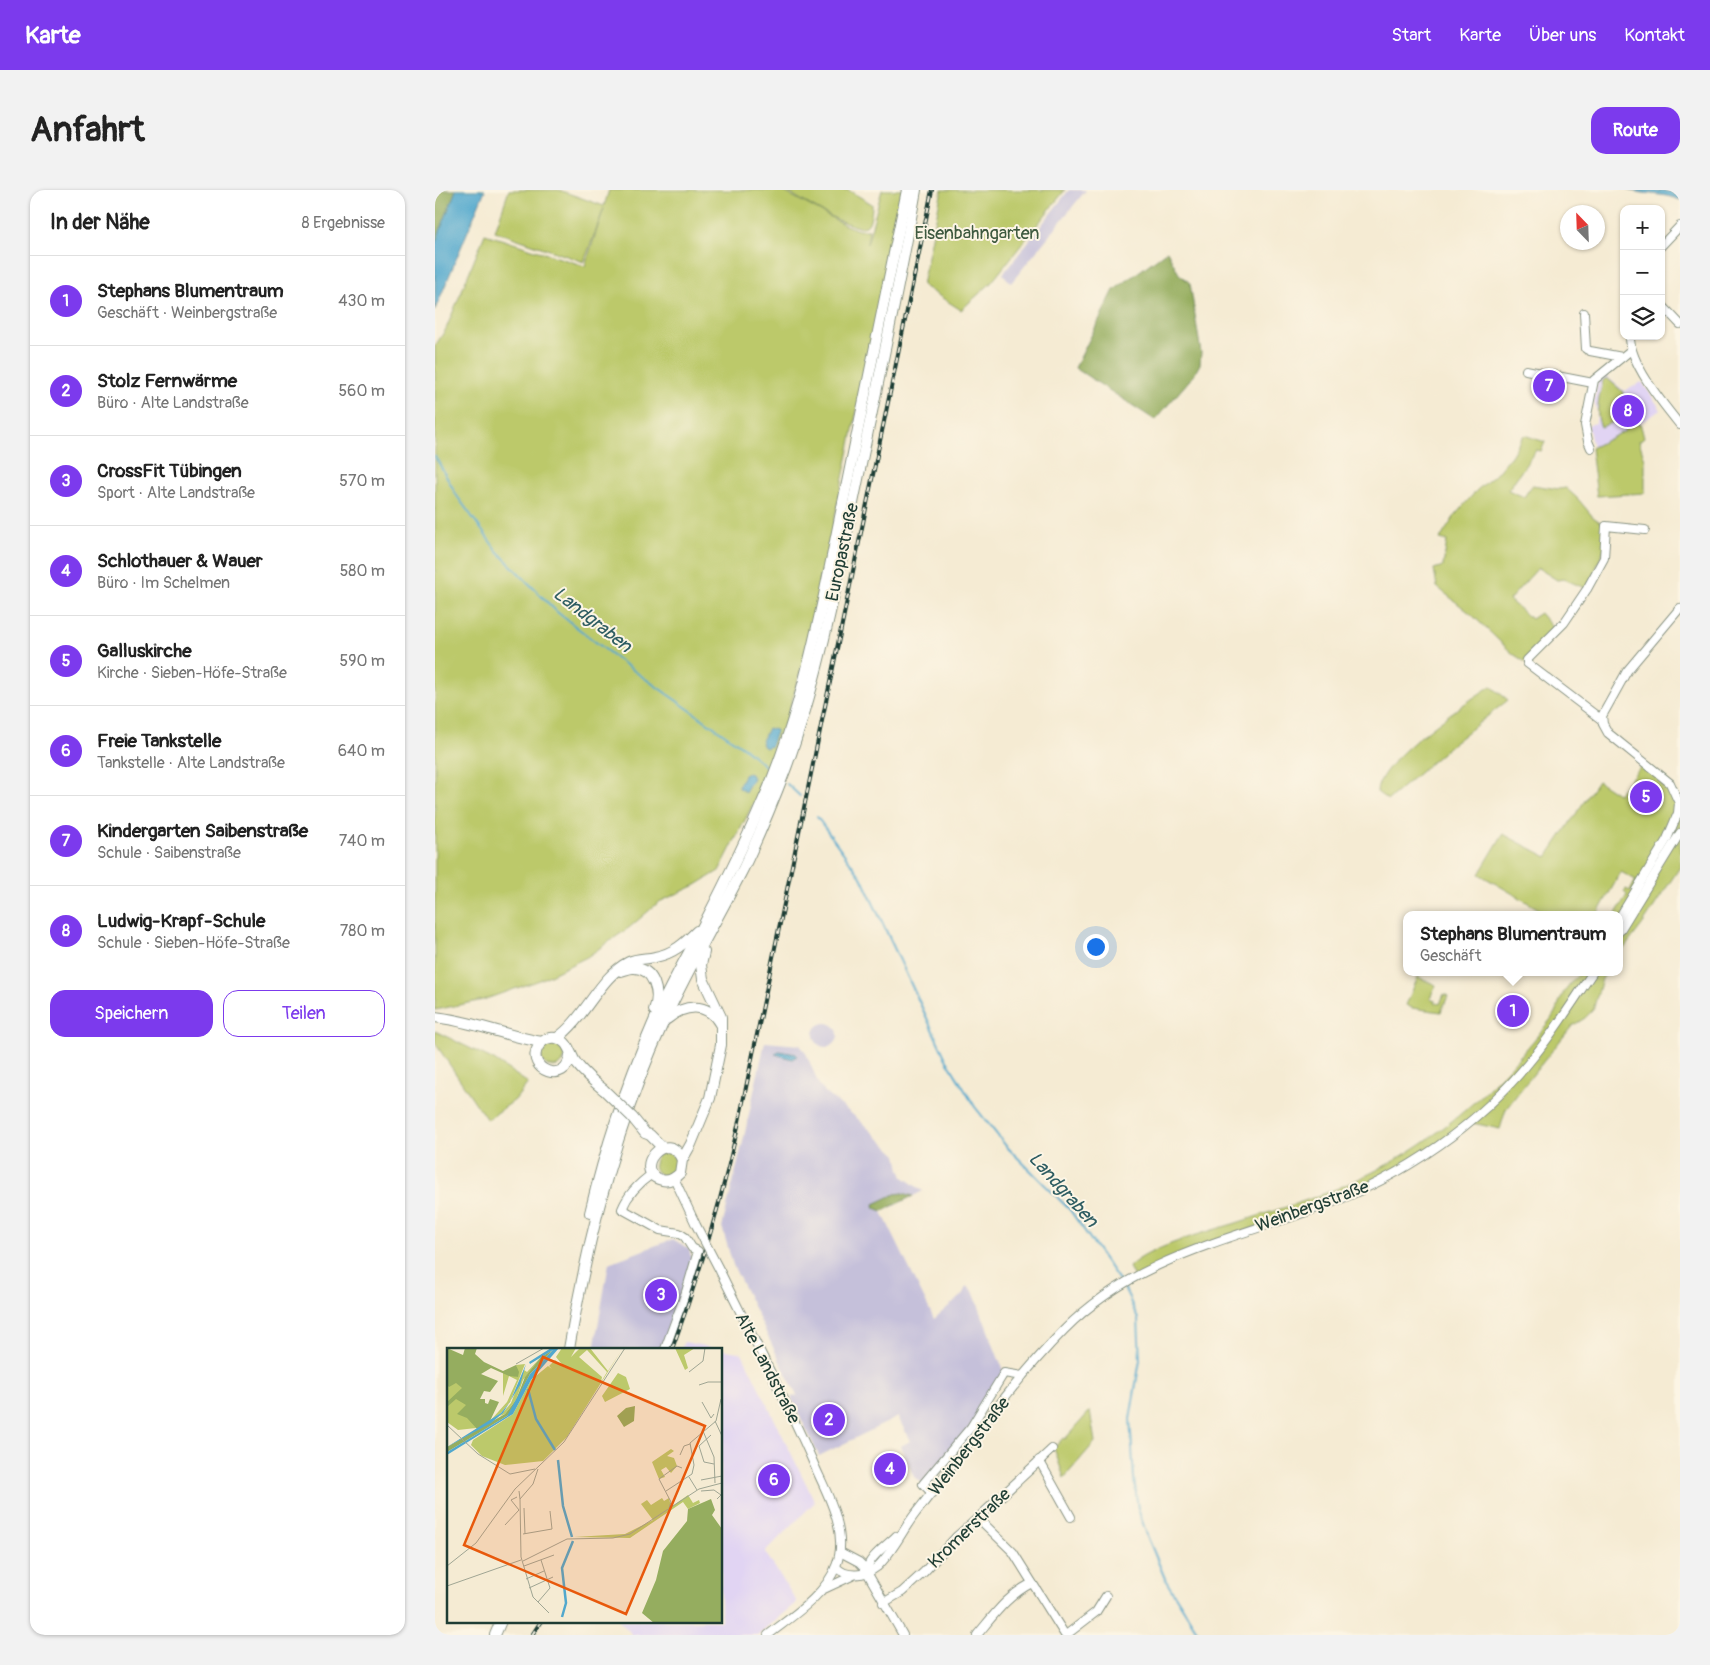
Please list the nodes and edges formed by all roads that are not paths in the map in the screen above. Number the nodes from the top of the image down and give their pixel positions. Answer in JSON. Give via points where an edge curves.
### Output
{"nodes":[{"id":1,"x":907,"y":190,"type":"edge"},
{"id":2,"x":916,"y":190,"type":"edge"},
{"id":3,"x":1680,"y":228,"type":"edge"},
{"id":4,"x":1665,"y":242,"type":"edge"},
{"id":5,"x":1665,"y":308,"type":"edge"},
{"id":6,"x":1584,"y":312,"type":"dead end"},
{"id":7,"x":1680,"y":324,"type":"edge"},
{"id":8,"x":1630,"y":340,"type":"edge"},
{"id":9,"x":1631,"y":350,"type":"junction"},
{"id":10,"x":1622,"y":357,"type":"junction"},
{"id":11,"x":1526,"y":370,"type":"dead end"},
{"id":12,"x":1593,"y":383,"type":"junction"},
{"id":13,"x":1680,"y":424,"type":"edge"},
{"id":14,"x":1591,"y":448,"type":"dead end"},
{"id":15,"x":1645,"y":530,"type":"dead end"},
{"id":16,"x":1680,"y":608,"type":"edge"},
{"id":17,"x":1602,"y":720,"type":"junction"},
{"id":18,"x":777,"y":778,"type":"junction"},
{"id":19,"x":1680,"y":832,"type":"edge"},
{"id":20,"x":1623,"y":911,"type":"edge"},
{"id":21,"x":706,"y":920,"type":"junction"},
{"id":22,"x":1623,"y":925,"type":"edge"},
{"id":23,"x":709,"y":934,"type":"junction"},
{"id":24,"x":616,"y":972,"type":"junction"},
{"id":25,"x":1590,"y":976,"type":"edge"},
{"id":26,"x":435,"y":1017,"type":"edge"},
{"id":27,"x":578,"y":1017,"type":"junction"},
{"id":28,"x":664,"y":1022,"type":"junction"},
{"id":29,"x":652,"y":1026,"type":"junction"},
{"id":30,"x":722,"y":1028,"type":"junction"},
{"id":31,"x":518,"y":1038,"type":"junction"},
{"id":32,"x":557,"y":1038,"type":"junction"},
{"id":33,"x":542,"y":1042,"type":"junction"},
{"id":34,"x":569,"y":1050,"type":"junction"},
{"id":35,"x":536,"y":1053,"type":"junction"},
{"id":36,"x":563,"y":1069,"type":"junction"},
{"id":37,"x":588,"y":1076,"type":"junction"},
{"id":38,"x":697,"y":1130,"type":"junction"},
{"id":39,"x":645,"y":1133,"type":"junction"},
{"id":40,"x":663,"y":1148,"type":"junction"},
{"id":41,"x":674,"y":1150,"type":"junction"},
{"id":42,"x":653,"y":1154,"type":"junction"},
{"id":43,"x":682,"y":1160,"type":"junction"},
{"id":44,"x":652,"y":1174,"type":"junction"},
{"id":45,"x":674,"y":1178,"type":"junction"},
{"id":46,"x":577,"y":1297,"type":"junction"},
{"id":47,"x":569,"y":1348,"type":"edge"},
{"id":48,"x":665,"y":1348,"type":"edge"},
{"id":49,"x":1022,"y":1376,"type":"junction"},
{"id":50,"x":1052,"y":1449,"type":"dead end"},
{"id":51,"x":1039,"y":1460,"type":"junction"},
{"id":52,"x":932,"y":1493,"type":"junction"},
{"id":53,"x":1071,"y":1517,"type":"dead end"},
{"id":54,"x":978,"y":1518,"type":"junction"},
{"id":55,"x":908,"y":1524,"type":"junction"},
{"id":56,"x":840,"y":1552,"type":"junction"},
{"id":57,"x":871,"y":1560,"type":"junction"},
{"id":58,"x":859,"y":1562,"type":"junction"},
{"id":59,"x":836,"y":1567,"type":"junction"},
{"id":60,"x":867,"y":1572,"type":"junction"},
{"id":61,"x":854,"y":1575,"type":"junction"},
{"id":62,"x":1032,"y":1583,"type":"junction"},
{"id":63,"x":822,"y":1590,"type":"junction"},
{"id":64,"x":1106,"y":1596,"type":"dead end"},
{"id":65,"x":883,"y":1602,"type":"junction"},
{"id":66,"x":501,"y":1622,"type":"edge"},
{"id":67,"x":495,"y":1635,"type":"edge"},
{"id":68,"x":768,"y":1635,"type":"edge"},
{"id":69,"x":903,"y":1635,"type":"edge"},
{"id":70,"x":977,"y":1635,"type":"edge"},
{"id":71,"x":1065,"y":1635,"type":"edge"}],
"edges":[{"from":1,"to":18,"type":"main road","name":"Europastraße","via":[[816,633]]},
{"from":2,"to":18,"type":"main road","name":"Europastraße","via":[[825,633],[805,713]]},
{"from":3,"to":4,"type":"street"},
{"from":5,"to":7,"type":"street"},
{"from":6,"to":10,"type":"street","via":[[1586,349]]},
{"from":8,"to":9,"type":"street"},
{"from":9,"to":10,"type":"street"},
{"from":9,"to":13,"type":"street","via":[[1649,382]]},
{"from":10,"to":12,"type":"street"},
{"from":11,"to":12,"type":"street"},
{"from":12,"to":14,"type":"street","via":[[1585,426]]},
{"from":15,"to":17,"type":"street","via":[[1606,526],[1605,552],[1591,582],[1564,623],[1527,660]]},
{"from":16,"to":17,"type":"street","via":[[1627,671]]},
{"from":17,"to":20,"type":"street","via":[[1612,738],[1670,783],[1679,803],[1667,838]]},
{"from":18,"to":21,"type":"main road","name":"Europastraße"},
{"from":18,"to":23,"type":"main road","name":"Europastraße","via":[[754,845]]},
{"from":19,"to":22,"type":"street"},
{"from":21,"to":24,"type":"main road","via":[[669,954],[628,962]]},
{"from":21,"to":29,"type":"main road"},
{"from":23,"to":28,"type":"main road"},
{"from":23,"to":30,"type":"main road","via":[[701,965],[703,979],[717,1006]]},
{"from":24,"to":27,"type":"main road"},
{"from":24,"to":29,"type":"main road","via":[[633,968],[641,970],[654,981],[658,992]]},
{"from":25,"to":49,"type":"street","name":"Weinbergstraße","via":[[1534,1056],[1512,1081],[1490,1104],[1421,1157],[1338,1200],[1208,1244],[1132,1278],[1065,1329]]},
{"from":26,"to":31,"type":"main road","via":[[478,1025]]},
{"from":27,"to":32,"type":"main road"},
{"from":27,"to":34,"type":"main road"},
{"from":28,"to":30,"type":"main road","via":[[685,1008],[704,1009],[711,1012]]},
{"from":28,"to":46,"type":"main road","via":[[615,1147]]},
{"from":29,"to":46,"type":"main road","via":[[598,1178],[580,1265]]},
{"from":30,"to":38,"type":"main road","via":[[717,1072]]},
{"from":31,"to":33,"type":"main road"},
{"from":31,"to":35,"type":"main road"},
{"from":32,"to":33,"type":"main road"},
{"from":32,"to":34,"type":"main road"},
{"from":33,"to":35,"type":"main road"},
{"from":34,"to":36,"type":"main road","via":[[569,1063]]},
{"from":34,"to":37,"type":"main road"},
{"from":35,"to":36,"type":"main road","via":[[538,1064],[545,1071]]},
{"from":36,"to":37,"type":"main road"},
{"from":37,"to":39,"type":"main road","bridge":true},
{"from":38,"to":41,"type":"main road"},
{"from":38,"to":43,"type":"main road"},
{"from":39,"to":40,"type":"main road"},
{"from":39,"to":42,"type":"main road"},
{"from":40,"to":41,"type":"main road"},
{"from":40,"to":42,"type":"main road"},
{"from":41,"to":43,"type":"main road"},
{"from":42,"to":44,"type":"main road","via":[[650,1162]]},
{"from":43,"to":45,"type":"main road","via":[[681,1170]]},
{"from":44,"to":45,"type":"main road","via":[[663,1180]]},
{"from":44,"to":48,"type":"street","via":[[628,1196],[622,1209],[660,1230],[679,1233],[698,1252]]},
{"from":45,"to":56,"type":"street","name":"Alte Landstraße","bridge":true,"via":[[785,1400],[826,1490],[837,1521]]},
{"from":46,"to":47,"type":"main road"},
{"from":49,"to":52,"type":"street","name":"Weinbergstraße"},
{"from":49,"to":52,"type":"street","via":[[1004,1373],[971,1426],[923,1484]]},
{"from":50,"to":51,"type":"street","name":"Kromerstraße"},
{"from":51,"to":53,"type":"street"},
{"from":51,"to":54,"type":"street","name":"Kromerstraße"},
{"from":52,"to":55,"type":"street","name":"Weinbergstraße"},
{"from":54,"to":62,"type":"street","via":[[1013,1552]]},
{"from":54,"to":65,"type":"street","name":"Kromerstraße","via":[[902,1592]]},
{"from":55,"to":57,"type":"street"},
{"from":55,"to":60,"type":"street","via":[[876,1568]]},
{"from":56,"to":58,"type":"street"},
{"from":56,"to":59,"type":"street","name":"Alte Landstraße"},
{"from":57,"to":58,"type":"street"},
{"from":57,"to":60,"type":"street"},
{"from":58,"to":60,"type":"street"},
{"from":59,"to":61,"type":"street","via":[[845,1574]]},
{"from":59,"to":63,"type":"street","name":"Alte Landstraße"},
{"from":60,"to":61,"type":"street"},
{"from":60,"to":65,"type":"street"},
{"from":61,"to":63,"type":"street"},
{"from":62,"to":70,"type":"street","via":[[1004,1602]]},
{"from":62,"to":71,"type":"street"},
{"from":63,"to":68,"type":"street"},
{"from":64,"to":71,"type":"street","via":[[1096,1612]]},
{"from":65,"to":69,"type":"street"},
{"from":66,"to":67,"type":"main road"}]}
